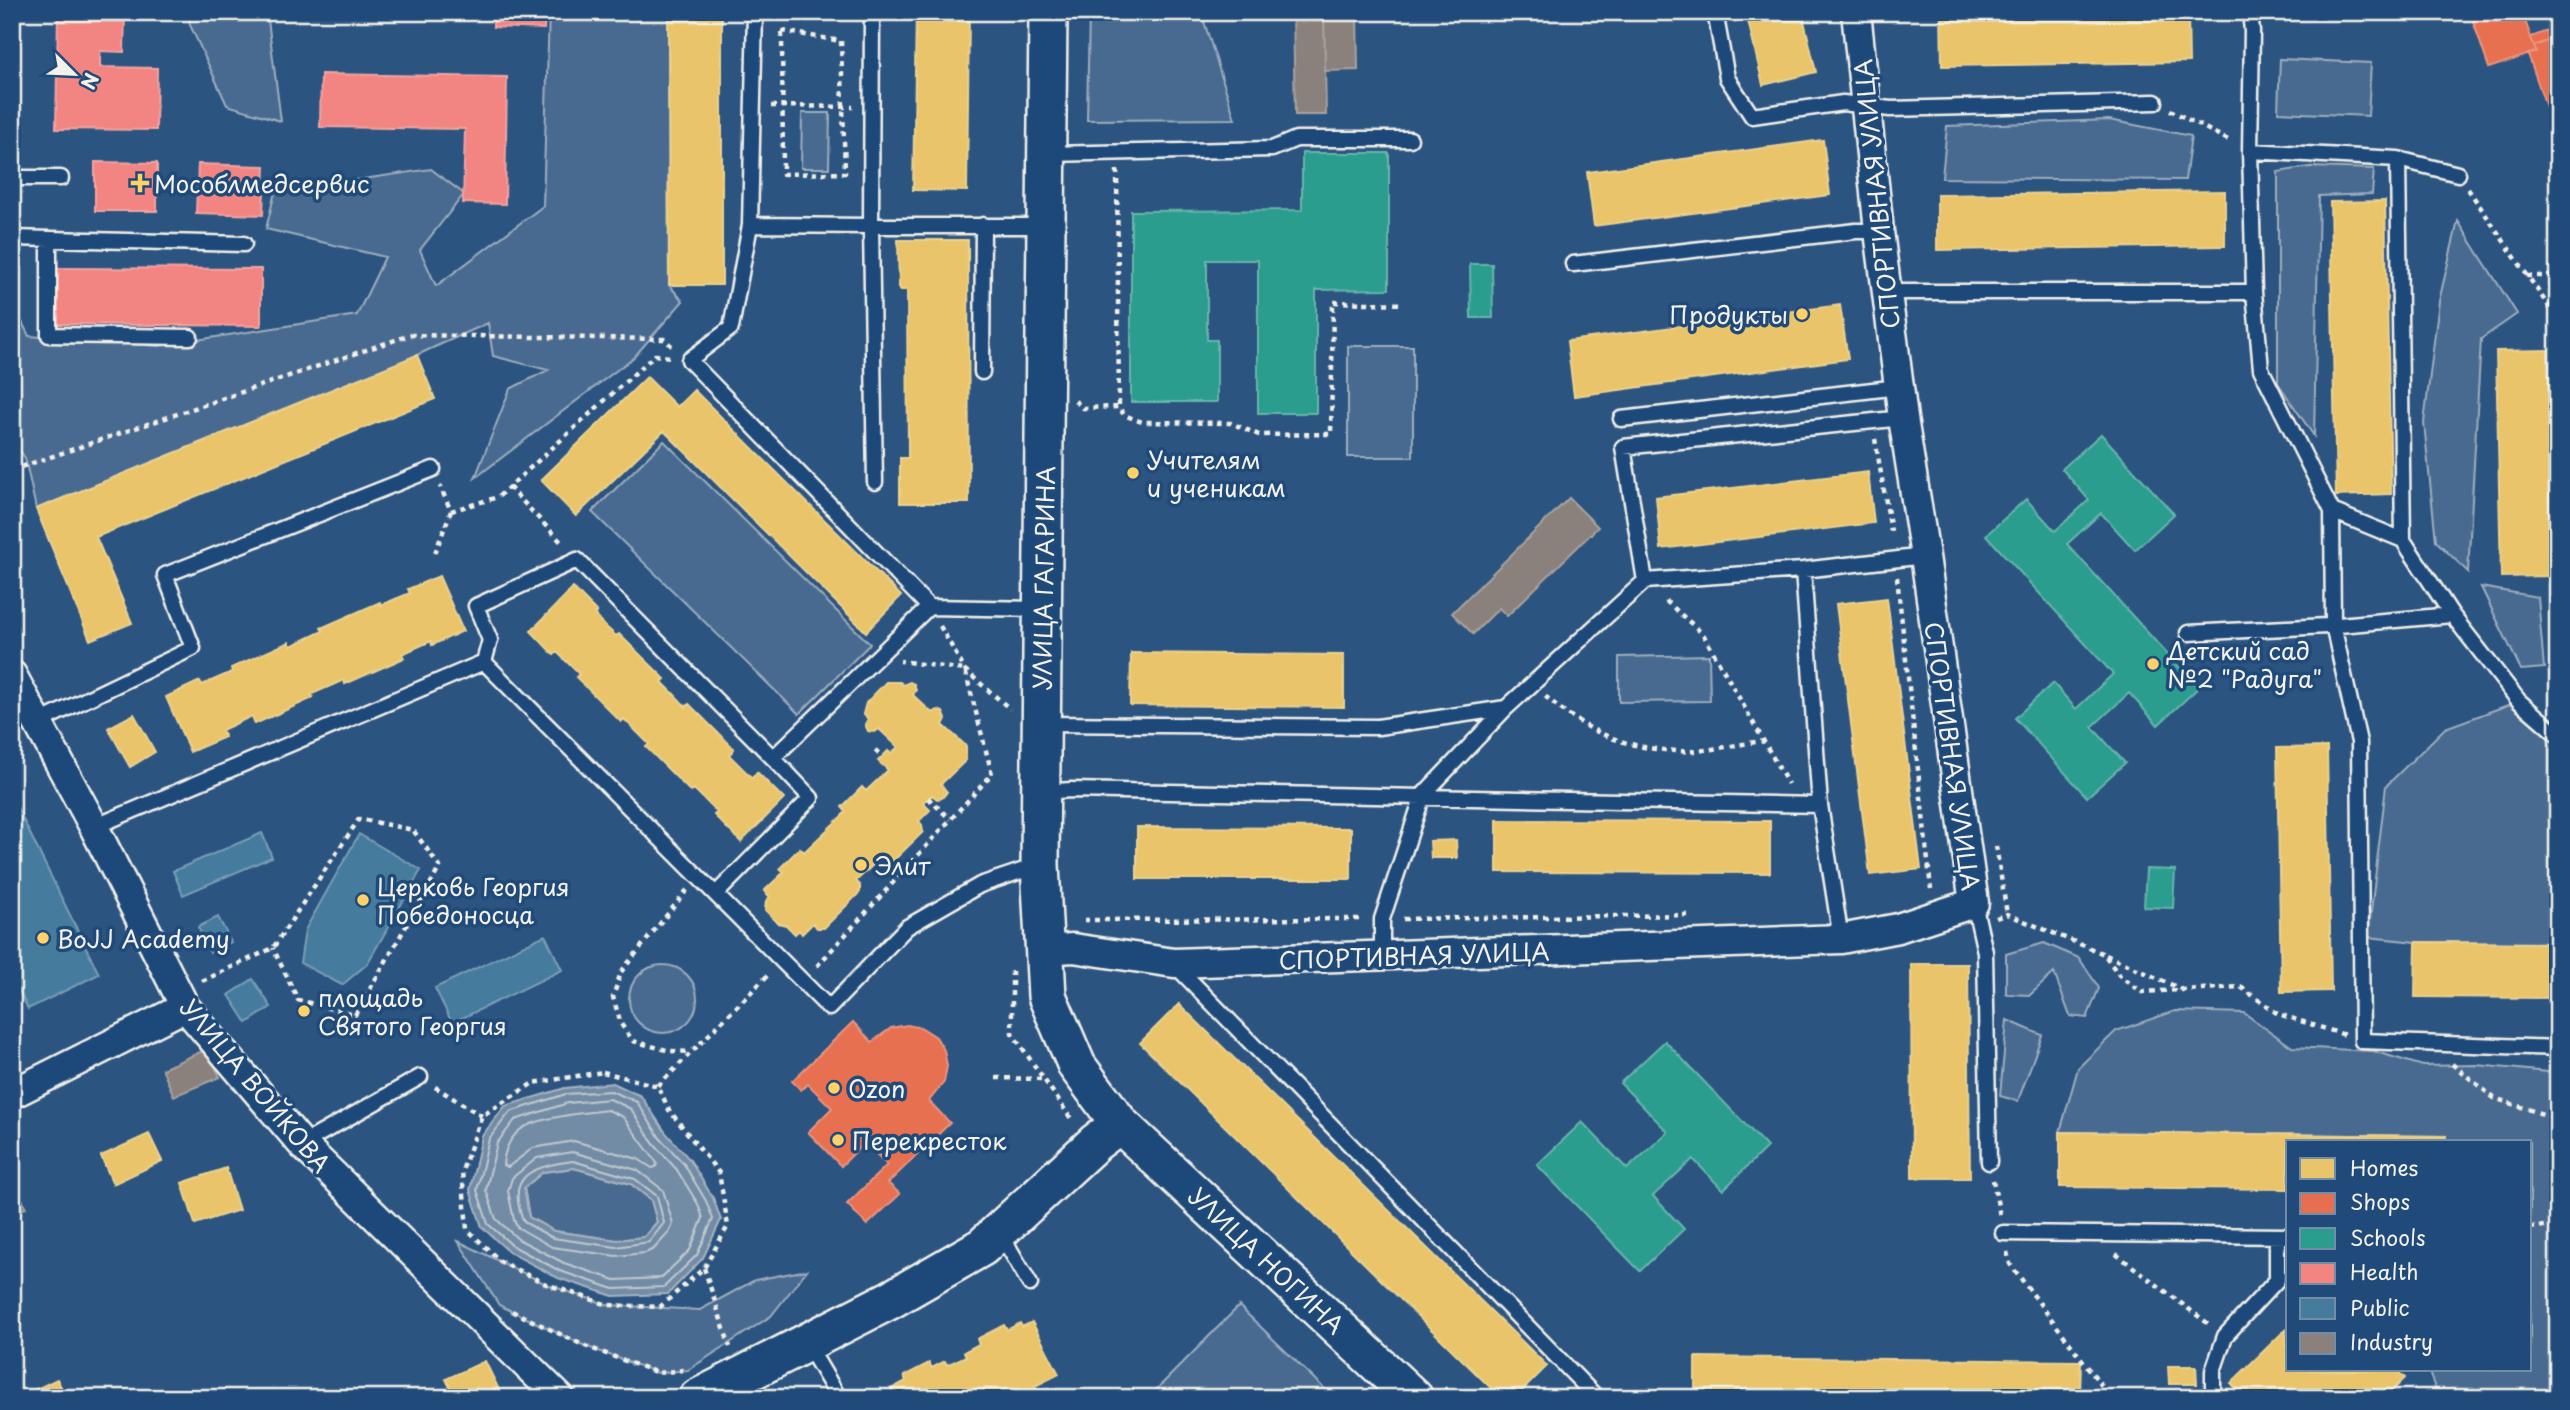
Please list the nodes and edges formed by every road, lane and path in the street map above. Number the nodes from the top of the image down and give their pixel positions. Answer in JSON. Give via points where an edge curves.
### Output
{"nodes":[{"id":1,"x":755,"y":12,"type":"edge"},
{"id":2,"x":872,"y":12,"type":"edge"},
{"id":3,"x":1048,"y":12,"type":"edge"},
{"id":4,"x":1715,"y":12,"type":"edge"},
{"id":5,"x":1856,"y":12,"type":"edge"},
{"id":6,"x":2250,"y":12,"type":"edge"},
{"id":7,"x":2155,"y":102,"type":"joint"},
{"id":8,"x":765,"y":106,"type":"dead end"},
{"id":9,"x":782,"y":106,"type":"junction"},
{"id":10,"x":1866,"y":106,"type":"junction"},
{"id":11,"x":843,"y":107,"type":"junction"},
{"id":12,"x":872,"y":107,"type":"junction"},
{"id":13,"x":1410,"y":139,"type":"dead end"},
{"id":14,"x":2250,"y":151,"type":"junction"},
{"id":15,"x":1117,"y":153,"type":"junction"},
{"id":16,"x":1047,"y":154,"type":"junction"},
{"id":17,"x":2398,"y":159,"type":"junction"},
{"id":18,"x":2458,"y":174,"type":"joint"},
{"id":19,"x":12,"y":178,"type":"edge"},
{"id":20,"x":61,"y":178,"type":"dead end"},
{"id":21,"x":750,"y":225,"type":"junction"},
{"id":22,"x":983,"y":225,"type":"junction"},
{"id":23,"x":871,"y":226,"type":"junction"},
{"id":24,"x":1046,"y":226,"type":"junction"},
{"id":25,"x":1878,"y":231,"type":"junction"},
{"id":26,"x":12,"y":239,"type":"edge"},
{"id":27,"x":49,"y":241,"type":"junction"},
{"id":28,"x":244,"y":244,"type":"dead end"},
{"id":29,"x":1573,"y":264,"type":"dead end"},
{"id":30,"x":2526,"y":276,"type":"junction"},
{"id":31,"x":2558,"y":276,"type":"edge"},
{"id":32,"x":1886,"y":292,"type":"junction"},
{"id":33,"x":2254,"y":292,"type":"junction"},
{"id":34,"x":1404,"y":304,"type":"dead end"},
{"id":35,"x":2558,"y":320,"type":"edge"},
{"id":36,"x":190,"y":337,"type":"dead end"},
{"id":37,"x":689,"y":360,"type":"junction"},
{"id":38,"x":982,"y":372,"type":"dead end"},
{"id":39,"x":1899,"y":387,"type":"junction"},
{"id":40,"x":1074,"y":400,"type":"dead end"},
{"id":41,"x":1119,"y":407,"type":"junction"},
{"id":42,"x":1903,"y":418,"type":"junction"},
{"id":43,"x":1621,"y":419,"type":"dead end"},
{"id":44,"x":1872,"y":421,"type":"junction"},
{"id":45,"x":433,"y":469,"type":"joint"},
{"id":46,"x":12,"y":470,"type":"edge"},
{"id":47,"x":875,"y":482,"type":"dead end"},
{"id":48,"x":509,"y":487,"type":"junction"},
{"id":49,"x":451,"y":511,"type":"junction"},
{"id":50,"x":2332,"y":511,"type":"junction"},
{"id":51,"x":2403,"y":540,"type":"junction"},
{"id":52,"x":435,"y":553,"type":"dead end"},
{"id":53,"x":1925,"y":556,"type":"junction"},
{"id":54,"x":578,"y":560,"type":"junction"},
{"id":55,"x":1896,"y":561,"type":"junction"},
{"id":56,"x":1803,"y":570,"type":"junction"},
{"id":57,"x":1644,"y":581,"type":"junction"},
{"id":58,"x":1043,"y":609,"type":"junction"},
{"id":59,"x":932,"y":613,"type":"junction"},
{"id":60,"x":2452,"y":615,"type":"junction"},
{"id":61,"x":2333,"y":625,"type":"junction"},
{"id":62,"x":2188,"y":633,"type":"dead end"},
{"id":63,"x":894,"y":660,"type":"dead end"},
{"id":64,"x":484,"y":662,"type":"junction"},
{"id":65,"x":965,"y":670,"type":"junction"},
{"id":66,"x":12,"y":676,"type":"edge"},
{"id":67,"x":1532,"y":685,"type":"junction"},
{"id":68,"x":1506,"y":708,"type":"junction"},
{"id":69,"x":1028,"y":718,"type":"junction"},
{"id":70,"x":37,"y":723,"type":"junction"},
{"id":71,"x":2558,"y":735,"type":"edge"},
{"id":72,"x":1764,"y":741,"type":"junction"},
{"id":73,"x":875,"y":750,"type":"dead end"},
{"id":74,"x":883,"y":756,"type":"dead end"},
{"id":75,"x":773,"y":758,"type":"junction"},
{"id":76,"x":1041,"y":792,"type":"junction"},
{"id":77,"x":1423,"y":795,"type":"junction"},
{"id":78,"x":928,"y":799,"type":"dead end"},
{"id":79,"x":1799,"y":805,"type":"junction"},
{"id":80,"x":1820,"y":805,"type":"junction"},
{"id":81,"x":950,"y":820,"type":"junction"},
{"id":82,"x":94,"y":827,"type":"junction"},
{"id":83,"x":1040,"y":865,"type":"junction"},
{"id":84,"x":698,"y":876,"type":"junction"},
{"id":85,"x":1931,"y":890,"type":"dead end"},
{"id":86,"x":716,"y":894,"type":"junction"},
{"id":87,"x":1974,"y":903,"type":"junction"},
{"id":88,"x":1703,"y":914,"type":"dead end"},
{"id":89,"x":2007,"y":914,"type":"dead end"},
{"id":90,"x":1382,"y":919,"type":"junction"},
{"id":91,"x":1073,"y":920,"type":"dead end"},
{"id":92,"x":1841,"y":939,"type":"junction"},
{"id":93,"x":272,"y":948,"type":"junction"},
{"id":94,"x":1043,"y":950,"type":"junction"},
{"id":95,"x":2104,"y":954,"type":"junction"},
{"id":96,"x":1382,"y":957,"type":"junction"},
{"id":97,"x":782,"y":961,"type":"junction"},
{"id":98,"x":1174,"y":963,"type":"junction"},
{"id":99,"x":817,"y":966,"type":"dead end"},
{"id":100,"x":2182,"y":989,"type":"junction"},
{"id":101,"x":181,"y":999,"type":"junction"},
{"id":102,"x":2362,"y":1041,"type":"junction"},
{"id":103,"x":2426,"y":1043,"type":"junction"},
{"id":104,"x":2558,"y":1048,"type":"edge"},
{"id":105,"x":691,"y":1052,"type":"junction"},
{"id":106,"x":420,"y":1077,"type":"joint"},
{"id":107,"x":996,"y":1078,"type":"dead end"},
{"id":108,"x":1044,"y":1079,"type":"dead end"},
{"id":109,"x":658,"y":1086,"type":"junction"},
{"id":110,"x":12,"y":1094,"type":"edge"},
{"id":111,"x":482,"y":1116,"type":"junction"},
{"id":112,"x":2558,"y":1119,"type":"edge"},
{"id":113,"x":1120,"y":1124,"type":"junction"},
{"id":114,"x":302,"y":1144,"type":"junction"},
{"id":115,"x":1989,"y":1162,"type":"joint"},
{"id":116,"x":2558,"y":1224,"type":"edge"},
{"id":117,"x":2532,"y":1228,"type":"edge"},
{"id":118,"x":999,"y":1231,"type":"junction"},
{"id":119,"x":2003,"y":1233,"type":"junction"},
{"id":120,"x":2090,"y":1234,"type":"junction"},
{"id":121,"x":2283,"y":1236,"type":"edge"},
{"id":122,"x":704,"y":1268,"type":"junction"},
{"id":123,"x":2283,"y":1281,"type":"edge"},
{"id":124,"x":1030,"y":1284,"type":"dead end"},
{"id":125,"x":511,"y":1311,"type":"dead end"},
{"id":126,"x":2225,"y":1336,"type":"junction"},
{"id":127,"x":807,"y":1344,"type":"junction"},
{"id":128,"x":735,"y":1358,"type":"junction"},
{"id":129,"x":693,"y":1384,"type":"edge"},
{"id":130,"x":560,"y":1398,"type":"edge"},
{"id":131,"x":839,"y":1398,"type":"edge"},
{"id":132,"x":1414,"y":1398,"type":"edge"},
{"id":133,"x":1597,"y":1398,"type":"edge"},
{"id":134,"x":2111,"y":1398,"type":"edge"},
{"id":135,"x":2213,"y":1398,"type":"edge"}],
"edges":[{"from":1,"to":21,"type":"lane"},
{"from":2,"to":12,"type":"lane"},
{"from":3,"to":16,"type":"street","name":"УЛИЦА ГАГАРИНА"},
{"from":4,"to":10,"type":"lane","via":[[1727,78],[1752,116],[1843,103]]},
{"from":5,"to":10,"type":"street","name":"СПОРТИВНАЯ УЛИЦА"},
{"from":6,"to":14,"type":"lane"},
{"from":7,"to":10,"type":"lane"},
{"from":7,"to":14,"type":"path"},
{"from":8,"to":9,"type":"path"},
{"from":9,"to":11,"type":"path"},
{"from":9,"to":11,"type":"path","via":[[783,174],[845,173]]},
{"from":9,"to":11,"type":"path","via":[[782,31],[841,41]]},
{"from":10,"to":25,"type":"street","name":"СПОРТИВНАЯ УЛИЦА"},
{"from":11,"to":12,"type":"path"},
{"from":12,"to":23,"type":"lane"},
{"from":13,"to":15,"type":"lane","via":[[1296,139],[1272,149]]},
{"from":14,"to":17,"type":"lane"},
{"from":14,"to":33,"type":"lane"},
{"from":15,"to":16,"type":"lane"},
{"from":15,"to":41,"type":"path"},
{"from":16,"to":24,"type":"street","name":"УЛИЦА ГАГАРИНА"},
{"from":17,"to":18,"type":"lane"},
{"from":17,"to":51,"type":"lane"},
{"from":18,"to":30,"type":"path"},
{"from":19,"to":20,"type":"lane"},
{"from":21,"to":23,"type":"lane"},
{"from":21,"to":37,"type":"lane","via":[[731,328]]},
{"from":22,"to":23,"type":"lane"},
{"from":22,"to":24,"type":"lane"},
{"from":22,"to":38,"type":"lane"},
{"from":23,"to":47,"type":"lane"},
{"from":24,"to":58,"type":"street","name":"УЛИЦА ГАГАРИНА"},
{"from":25,"to":29,"type":"lane"},
{"from":25,"to":32,"type":"street","name":"СПОРТИВНАЯ УЛИЦА"},
{"from":26,"to":27,"type":"lane"},
{"from":27,"to":28,"type":"lane"},
{"from":27,"to":36,"type":"lane","via":[[49,335]]},
{"from":30,"to":31,"type":"path"},
{"from":30,"to":35,"type":"path"},
{"from":32,"to":33,"type":"lane"},
{"from":32,"to":39,"type":"street","name":"СПОРТИВНАЯ УЛИЦА"},
{"from":33,"to":50,"type":"lane","via":[[2261,369]]},
{"from":34,"to":41,"type":"path","via":[[1333,302],[1331,434],[1259,435],[1231,423],[1142,422],[1124,415]]},
{"from":37,"to":46,"type":"path","via":[[664,339],[411,335]]},
{"from":37,"to":48,"type":"path","via":[[655,355]]},
{"from":37,"to":59,"type":"lane"},
{"from":39,"to":42,"type":"street","name":"СПОРТИВНАЯ УЛИЦА"},
{"from":39,"to":43,"type":"lane"},
{"from":40,"to":41,"type":"path","via":[[1083,408]]},
{"from":42,"to":44,"type":"lane"},
{"from":42,"to":53,"type":"street","name":"СПОРТИВНАЯ УЛИЦА"},
{"from":44,"to":55,"type":"path"},
{"from":44,"to":57,"type":"lane","via":[[1623,447]]},
{"from":45,"to":49,"type":"path"},
{"from":45,"to":70,"type":"lane","via":[[164,575],[193,648]]},
{"from":48,"to":49,"type":"path","via":[[498,496]]},
{"from":48,"to":54,"type":"path"},
{"from":49,"to":52,"type":"path"},
{"from":50,"to":51,"type":"lane"},
{"from":50,"to":61,"type":"lane"},
{"from":51,"to":60,"type":"lane"},
{"from":53,"to":55,"type":"lane"},
{"from":53,"to":87,"type":"street","name":"СПОРТИВНАЯ УЛИЦА"},
{"from":54,"to":64,"type":"lane","via":[[476,606],[490,640]]},
{"from":54,"to":75,"type":"lane"},
{"from":55,"to":56,"type":"lane"},
{"from":55,"to":85,"type":"path"},
{"from":56,"to":57,"type":"lane"},
{"from":56,"to":80,"type":"lane"},
{"from":57,"to":67,"type":"lane"},
{"from":57,"to":72,"type":"path","via":[[1703,634]]},
{"from":58,"to":59,"type":"lane"},
{"from":58,"to":69,"type":"street","name":"УЛИЦА ГАГАРИНА"},
{"from":59,"to":65,"type":"path"},
{"from":59,"to":75,"type":"lane"},
{"from":60,"to":61,"type":"lane"},
{"from":60,"to":71,"type":"lane","via":[[2519,701]]},
{"from":61,"to":62,"type":"lane"},
{"from":61,"to":102,"type":"lane","via":[[2358,742]]},
{"from":63,"to":65,"type":"path"},
{"from":64,"to":82,"type":"lane"},
{"from":64,"to":84,"type":"lane"},
{"from":65,"to":69,"type":"path"},
{"from":65,"to":81,"type":"path","via":[[992,774]]},
{"from":66,"to":70,"type":"street","name":"УЛИЦА ВОЙКОВА"},
{"from":67,"to":68,"type":"lane"},
{"from":67,"to":72,"type":"path","via":[[1570,718],[1619,742],[1679,752]]},
{"from":68,"to":69,"type":"lane","via":[[1378,727]]},
{"from":68,"to":77,"type":"lane"},
{"from":69,"to":76,"type":"street","name":"УЛИЦА ГАГАРИНА"},
{"from":70,"to":82,"type":"street","name":"УЛИЦА ВОЙКОВА"},
{"from":72,"to":79,"type":"path"},
{"from":73,"to":74,"type":"path"},
{"from":75,"to":86,"type":"lane","via":[[811,798]]},
{"from":76,"to":77,"type":"lane"},
{"from":76,"to":83,"type":"street","name":"УЛИЦА ГАГАРИНА"},
{"from":77,"to":79,"type":"lane"},
{"from":77,"to":90,"type":"lane"},
{"from":78,"to":81,"type":"path"},
{"from":79,"to":80,"type":"lane"},
{"from":80,"to":92,"type":"lane"},
{"from":81,"to":99,"type":"path"},
{"from":82,"to":101,"type":"street","name":"УЛИЦА ВОЙКОВА"},
{"from":83,"to":94,"type":"street","name":"УЛИЦА ГАГАРИНА"},
{"from":83,"to":97,"type":"lane","via":[[980,885],[907,927],[829,1008]]},
{"from":84,"to":86,"type":"lane"},
{"from":84,"to":105,"type":"path","via":[[621,971],[612,997],[621,1024],[633,1041]]},
{"from":86,"to":97,"type":"lane"},
{"from":87,"to":92,"type":"street","name":"СПОРТИВНАЯ УЛИЦА","via":[[1898,928]]},
{"from":87,"to":115,"type":"lane","via":[[1985,952]]},
{"from":88,"to":90,"type":"path"},
{"from":89,"to":95,"type":"path"},
{"from":90,"to":91,"type":"path"},
{"from":90,"to":96,"type":"lane"},
{"from":92,"to":96,"type":"street","name":"СПОРТИВНАЯ УЛИЦА"},
{"from":93,"to":93,"type":"path","via":[[359,819],[413,830],[440,867],[355,1015],[298,1000]]},
{"from":93,"to":101,"type":"path"},
{"from":94,"to":98,"type":"street","name":"СПОРТИВНАЯ УЛИЦА","via":[[1073,948]]},
{"from":94,"to":113,"type":"street","name":"УЛИЦА ГАГАРИНА","via":[[1047,996],[1077,1066]]},
{"from":95,"to":100,"type":"path"},
{"from":95,"to":100,"type":"path","via":[[2119,975],[2142,992]]},
{"from":96,"to":98,"type":"street","name":"СПОРТИВНАЯ УЛИЦА"},
{"from":97,"to":105,"type":"path"},
{"from":98,"to":133,"type":"lane"},
{"from":100,"to":102,"type":"path","via":[[2241,987],[2278,1014]]},
{"from":101,"to":110,"type":"street"},
{"from":101,"to":114,"type":"street","name":"УЛИЦА ВОЙКОВА"},
{"from":102,"to":103,"type":"lane"},
{"from":103,"to":104,"type":"lane"},
{"from":103,"to":112,"type":"path","via":[[2494,1098]]},
{"from":105,"to":109,"type":"path"},
{"from":106,"to":111,"type":"path"},
{"from":106,"to":114,"type":"lane"},
{"from":107,"to":108,"type":"path"},
{"from":109,"to":111,"type":"path","via":[[603,1072],[533,1083]]},
{"from":109,"to":122,"type":"path","via":[[669,1110],[719,1173],[728,1226]]},
{"from":111,"to":122,"type":"path","via":[[462,1171],[467,1230],[501,1262],[546,1284],[608,1305],[660,1307]]},
{"from":113,"to":118,"type":"street"},
{"from":113,"to":132,"type":"street","name":"УЛИЦА НОГИНА"},
{"from":114,"to":130,"type":"street","name":"УЛИЦА ВОЙКОВА"},
{"from":115,"to":119,"type":"path"},
{"from":116,"to":117,"type":"path"},
{"from":118,"to":124,"type":"lane"},
{"from":118,"to":127,"type":"street","via":[[982,1247]]},
{"from":119,"to":120,"type":"lane"},
{"from":119,"to":134,"type":"path","via":[[2010,1264]]},
{"from":120,"to":121,"type":"lane"},
{"from":120,"to":126,"type":"path"},
{"from":121,"to":123,"type":"lane"},
{"from":122,"to":128,"type":"path"},
{"from":123,"to":126,"type":"lane"},
{"from":125,"to":129,"type":"path","via":[[585,1346]]},
{"from":126,"to":135,"type":"lane","via":[[2213,1371]]},
{"from":127,"to":128,"type":"street"},
{"from":127,"to":131,"type":"lane"},
{"from":128,"to":129,"type":"street"}]}
